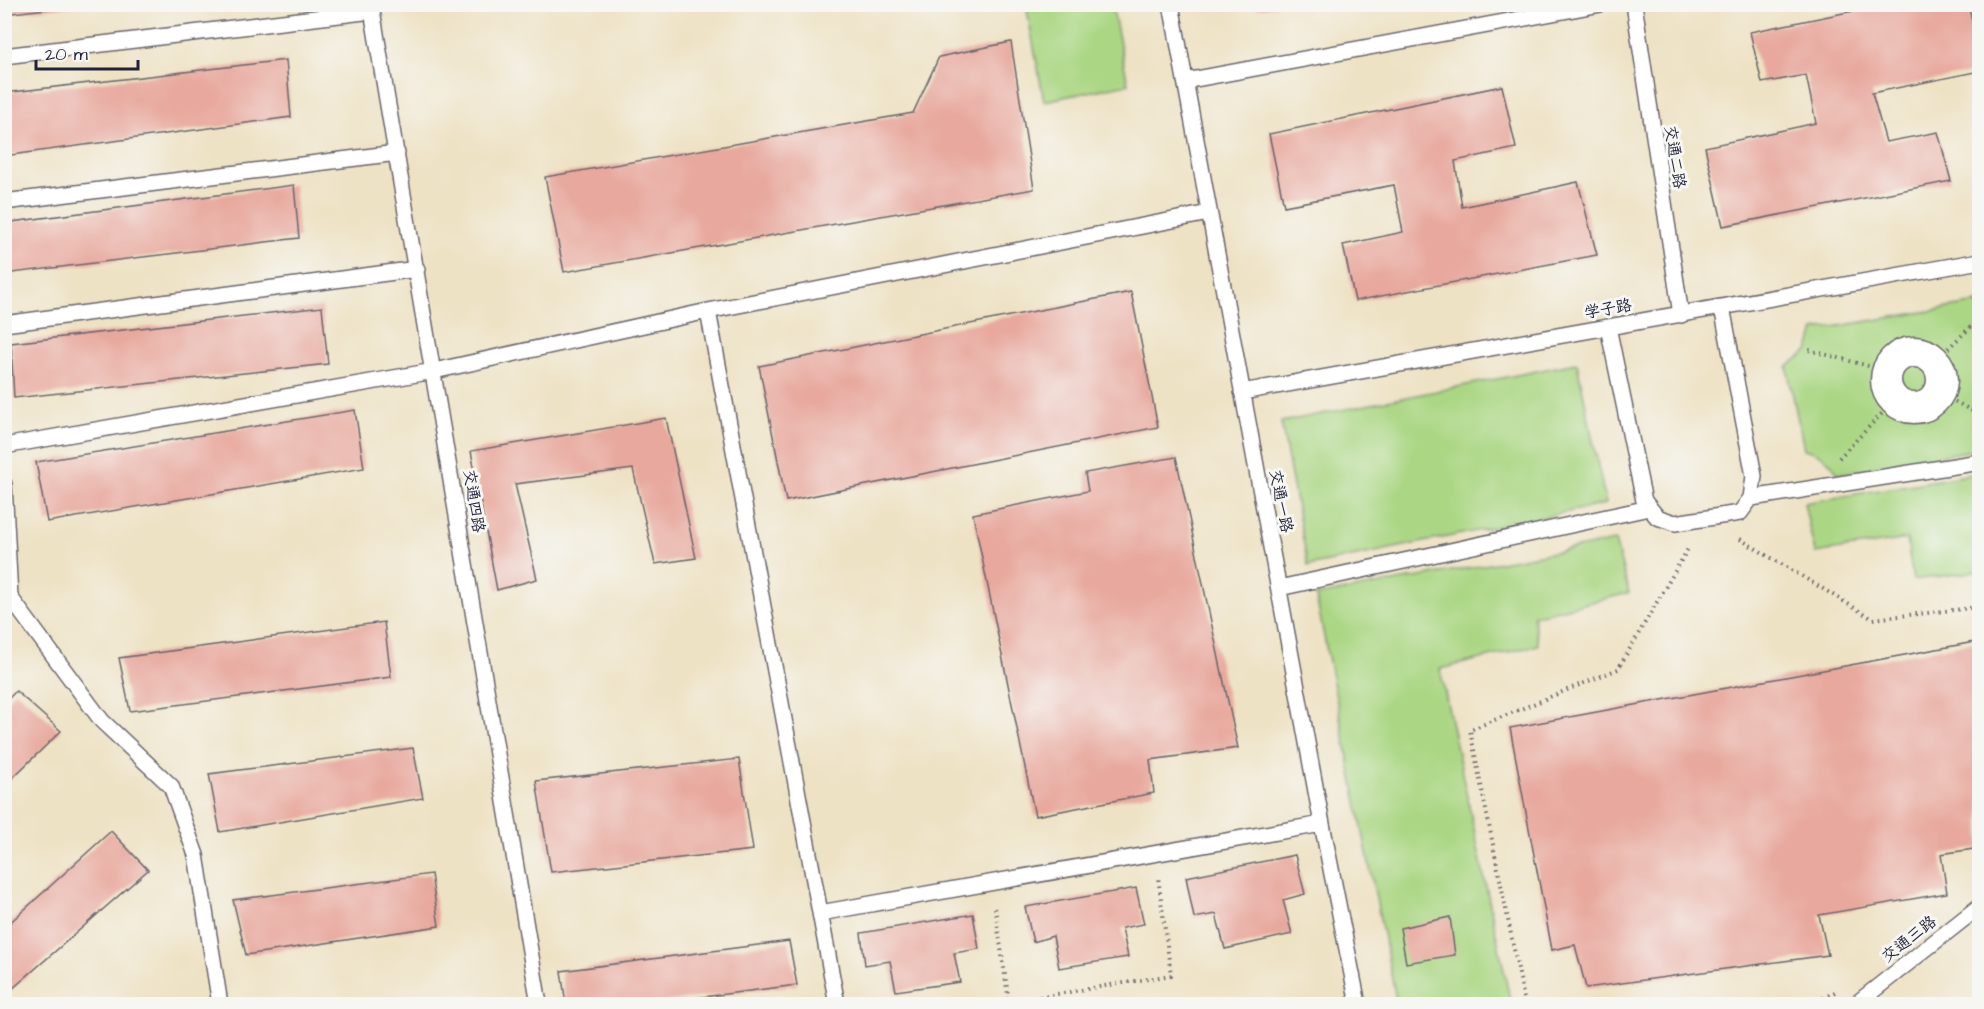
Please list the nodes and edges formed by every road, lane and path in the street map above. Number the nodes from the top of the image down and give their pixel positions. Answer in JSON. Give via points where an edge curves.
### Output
{"nodes":[{"id":1,"x":1171,"y":4,"type":"edge"},
{"id":2,"x":1601,"y":4,"type":"edge"},
{"id":3,"x":1634,"y":4,"type":"edge"},
{"id":4,"x":372,"y":8,"type":"edge"},
{"id":5,"x":4,"y":56,"type":"edge"},
{"id":6,"x":1185,"y":81,"type":"junction"},
{"id":7,"x":397,"y":153,"type":"junction"},
{"id":8,"x":4,"y":202,"type":"edge"},
{"id":9,"x":1209,"y":213,"type":"junction"},
{"id":10,"x":1980,"y":261,"type":"edge"},
{"id":11,"x":417,"y":269,"type":"junction"},
{"id":12,"x":1722,"y":307,"type":"junction"},
{"id":13,"x":708,"y":310,"type":"junction"},
{"id":14,"x":1681,"y":315,"type":"junction"},
{"id":15,"x":1980,"y":318,"type":"edge"},
{"id":16,"x":4,"y":324,"type":"edge"},
{"id":17,"x":1608,"y":327,"type":"junction"},
{"id":18,"x":1809,"y":350,"type":"dead end"},
{"id":19,"x":1935,"y":361,"type":"junction"},
{"id":20,"x":434,"y":371,"type":"junction"},
{"id":21,"x":1887,"y":371,"type":"junction"},
{"id":22,"x":1242,"y":392,"type":"junction"},
{"id":23,"x":1939,"y":393,"type":"junction"},
{"id":24,"x":1895,"y":400,"type":"junction"},
{"id":25,"x":1980,"y":415,"type":"edge"},
{"id":26,"x":4,"y":446,"type":"edge"},
{"id":27,"x":1980,"y":462,"type":"edge"},
{"id":28,"x":4,"y":484,"type":"edge"},
{"id":29,"x":1820,"y":487,"type":"junction"},
{"id":30,"x":1751,"y":498,"type":"junction"},
{"id":31,"x":1649,"y":507,"type":"junction"},
{"id":32,"x":1706,"y":518,"type":"junction"},
{"id":33,"x":1279,"y":588,"type":"junction"},
{"id":34,"x":1980,"y":607,"type":"edge"},
{"id":35,"x":1322,"y":824,"type":"junction"},
{"id":36,"x":1155,"y":854,"type":"junction"},
{"id":37,"x":991,"y":883,"type":"junction"},
{"id":38,"x":1980,"y":906,"type":"edge"},
{"id":39,"x":820,"y":913,"type":"junction"},
{"id":40,"x":1859,"y":1003,"type":"edge"},
{"id":41,"x":220,"y":1005,"type":"edge"},
{"id":42,"x":539,"y":1005,"type":"edge"},
{"id":43,"x":837,"y":1005,"type":"edge"},
{"id":44,"x":1358,"y":1005,"type":"edge"},
{"id":45,"x":1525,"y":1005,"type":"edge"},
{"id":46,"x":1583,"y":1005,"type":"edge"},
{"id":47,"x":1601,"y":1005,"type":"edge"}],
"edges":[{"from":1,"to":6,"type":"lane","name":"交通一路"},
{"from":2,"to":6,"type":"lane"},
{"from":3,"to":14,"type":"lane","name":"交通二路"},
{"from":4,"to":5,"type":"lane"},
{"from":4,"to":7,"type":"lane","name":"交通四路"},
{"from":6,"to":9,"type":"lane","name":"交通一路"},
{"from":7,"to":8,"type":"lane"},
{"from":7,"to":11,"type":"lane","name":"交通四路"},
{"from":9,"to":13,"type":"lane"},
{"from":9,"to":22,"type":"lane","name":"交通一路"},
{"from":10,"to":12,"type":"lane","name":"学子路"},
{"from":11,"to":16,"type":"lane"},
{"from":11,"to":20,"type":"lane","name":"交通四路"},
{"from":12,"to":14,"type":"lane","name":"学子路"},
{"from":12,"to":30,"type":"lane","via":[[1754,476]]},
{"from":13,"to":20,"type":"lane"},
{"from":13,"to":39,"type":"lane"},
{"from":14,"to":17,"type":"lane","name":"学子路"},
{"from":15,"to":19,"type":"path"},
{"from":17,"to":22,"type":"lane","name":"学子路"},
{"from":17,"to":31,"type":"lane","via":[[1644,501]]},
{"from":18,"to":21,"type":"path"},
{"from":19,"to":21,"type":"street","via":[[1912,352],[1897,358]]},
{"from":19,"to":23,"type":"street","via":[[1942,376]]},
{"from":20,"to":26,"type":"lane"},
{"from":20,"to":42,"type":"lane","name":"交通四路"},
{"from":21,"to":24,"type":"street","via":[[1887,387]]},
{"from":22,"to":33,"type":"lane","name":"交通一路"},
{"from":23,"to":24,"type":"street","via":[[1919,407],[1910,408]]},
{"from":23,"to":25,"type":"path"},
{"from":24,"to":29,"type":"path","via":[[1832,464]]},
{"from":27,"to":29,"type":"lane"},
{"from":28,"to":41,"type":"lane","via":[[10,597],[102,721],[171,786],[196,855]]},
{"from":29,"to":30,"type":"lane"},
{"from":30,"to":32,"type":"lane","via":[[1740,513]]},
{"from":31,"to":32,"type":"lane","via":[[1657,517],[1676,524]]},
{"from":31,"to":33,"type":"lane"},
{"from":32,"to":34,"type":"path","via":[[1873,619]]},
{"from":32,"to":45,"type":"path","via":[[1618,669],[1470,730]]},
{"from":33,"to":35,"type":"lane","name":"交通一路"},
{"from":35,"to":36,"type":"lane"},
{"from":35,"to":44,"type":"lane","name":"交通一路"},
{"from":36,"to":37,"type":"lane"},
{"from":36,"to":37,"type":"path","via":[[1171,975],[1009,1002]]},
{"from":37,"to":39,"type":"lane"},
{"from":38,"to":40,"type":"lane","name":"交通三路"},
{"from":39,"to":43,"type":"lane"},
{"from":46,"to":47,"type":"path","via":[[1599,1001]]}]}
